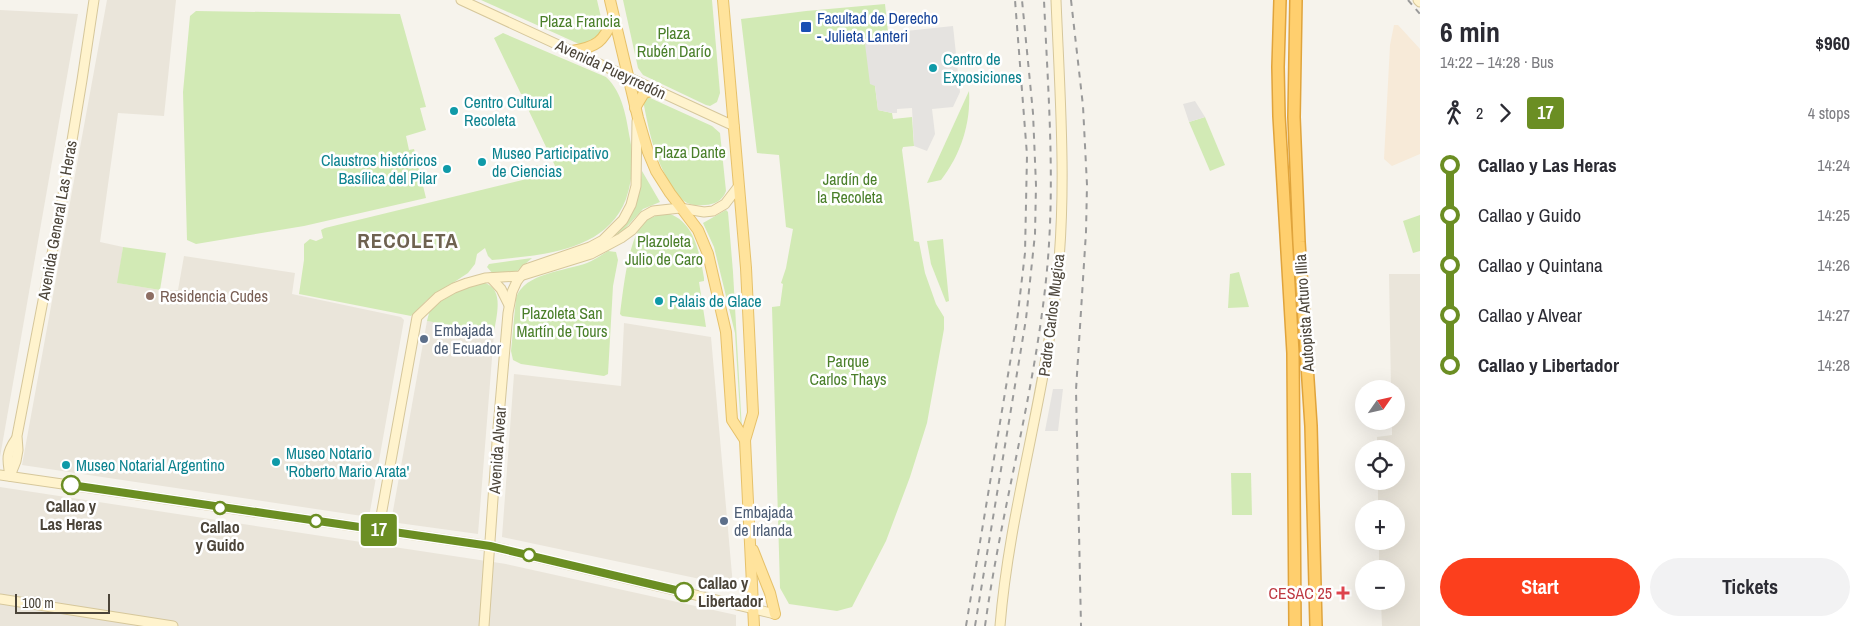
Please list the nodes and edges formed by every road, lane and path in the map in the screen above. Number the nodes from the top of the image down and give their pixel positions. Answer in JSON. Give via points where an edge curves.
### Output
{"nodes":[{"id":1,"x":94,"y":0,"type":"edge"},
{"id":2,"x":461,"y":0,"type":"edge"},
{"id":3,"x":610,"y":0,"type":"edge"},
{"id":4,"x":722,"y":0,"type":"edge"},
{"id":5,"x":1056,"y":0,"type":"edge"},
{"id":6,"x":1280,"y":0,"type":"edge"},
{"id":7,"x":1296,"y":0,"type":"edge"},
{"id":8,"x":614,"y":18,"type":"junction"},
{"id":9,"x":572,"y":51,"type":"junction"},
{"id":10,"x":628,"y":76,"type":"junction"},
{"id":11,"x":657,"y":90,"type":"junction"},
{"id":12,"x":636,"y":113,"type":"junction"},
{"id":13,"x":734,"y":126,"type":"junction"},
{"id":14,"x":738,"y":187,"type":"junction"},
{"id":15,"x":680,"y":208,"type":"junction"},
{"id":16,"x":520,"y":276,"type":"junction"},
{"id":17,"x":492,"y":278,"type":"junction"},
{"id":18,"x":509,"y":305,"type":"junction"},
{"id":19,"x":744,"y":440,"type":"junction"},
{"id":20,"x":5,"y":476,"type":"edge"},
{"id":21,"x":381,"y":530,"type":"junction"},
{"id":22,"x":750,"y":542,"type":"junction"},
{"id":23,"x":490,"y":546,"type":"junction"},
{"id":24,"x":0,"y":599,"type":"edge"},
{"id":25,"x":753,"y":609,"type":"junction"},
{"id":26,"x":775,"y":614,"type":"joint"},
{"id":27,"x":173,"y":626,"type":"edge"},
{"id":28,"x":484,"y":626,"type":"edge"},
{"id":29,"x":754,"y":626,"type":"edge"},
{"id":30,"x":1000,"y":626,"type":"edge"},
{"id":31,"x":1295,"y":626,"type":"edge"},
{"id":32,"x":1316,"y":626,"type":"edge"}],
"edges":[{"from":1,"to":20,"type":"main road","name":"Avenida General Las Heras","via":[[60,214],[16,439],[16,461]]},
{"from":2,"to":9,"type":"main road","name":"Avenida Pueyrredón"},
{"from":3,"to":8,"type":"main road"},
{"from":4,"to":13,"type":"main road"},
{"from":5,"to":30,"type":"main road","name":"Padre Carlos Mugica","via":[[1062,167],[1058,266],[1045,367],[1020,488]]},
{"from":6,"to":31,"type":"highway","name":"Autopista Arturo Illia","via":[[1278,116],[1292,353]]},
{"from":7,"to":32,"type":"highway","name":"Autopista Arturo Illia","via":[[1294,117],[1311,426]]},
{"from":8,"to":9,"type":"main road","via":[[596,45]]},
{"from":8,"to":10,"type":"main road"},
{"from":9,"to":10,"type":"main road","name":"Avenida Pueyrredón"},
{"from":10,"to":11,"type":"main road","name":"Avenida Pueyrredón"},
{"from":10,"to":12,"type":"main road"},
{"from":11,"to":12,"type":"main road","via":[[641,96]]},
{"from":11,"to":13,"type":"main road","name":"Avenida Pueyrredón"},
{"from":12,"to":15,"type":"main road","via":[[656,171]]},
{"from":12,"to":16,"type":"main road","via":[[636,186],[623,220],[597,244],[530,266]]},
{"from":13,"to":14,"type":"main road"},
{"from":14,"to":15,"type":"main road","via":[[725,204],[713,211]]},
{"from":14,"to":19,"type":"main road","via":[[746,268],[753,413]]},
{"from":15,"to":16,"type":"main road","via":[[653,211],[632,230],[599,250]]},
{"from":15,"to":19,"type":"main road","via":[[701,235],[714,272],[726,332],[732,420]]},
{"from":16,"to":17,"type":"main road"},
{"from":16,"to":18,"type":"main road","name":"Avenida Alvear"},
{"from":17,"to":18,"type":"main road"},
{"from":17,"to":21,"type":"main road","via":[[454,288],[431,301],[417,316]]},
{"from":18,"to":23,"type":"main road","name":"Avenida Alvear"},
{"from":19,"to":22,"type":"main road"},
{"from":20,"to":21,"type":"main road"},
{"from":21,"to":23,"type":"main road"},
{"from":22,"to":25,"type":"main road"},
{"from":22,"to":26,"type":"main road"},
{"from":23,"to":25,"type":"main road"},
{"from":23,"to":28,"type":"main road","name":"Avenida Alvear"},
{"from":24,"to":27,"type":"main road"},
{"from":25,"to":26,"type":"main road"},
{"from":25,"to":29,"type":"main road"}]}
